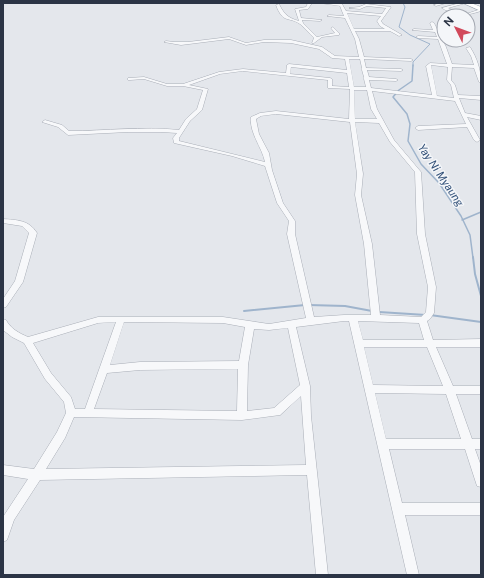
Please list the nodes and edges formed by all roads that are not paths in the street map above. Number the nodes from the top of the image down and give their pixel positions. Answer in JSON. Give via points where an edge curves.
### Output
{"nodes":[{"id":1,"x":310,"y":3,"type":"edge"},
{"id":2,"x":322,"y":3,"type":"edge"},
{"id":3,"x":444,"y":3,"type":"edge"},
{"id":4,"x":465,"y":3,"type":"edge"},
{"id":5,"x":436,"y":4,"type":"dead end"},
{"id":6,"x":278,"y":5,"type":"dead end"},
{"id":7,"x":444,"y":8,"type":"edge"},
{"id":8,"x":481,"y":9,"type":"edge"},
{"id":9,"x":344,"y":12,"type":"junction"},
{"id":10,"x":383,"y":15,"type":"junction"},
{"id":11,"x":329,"y":16,"type":"dead end"},
{"id":12,"x":320,"y":20,"type":"dead end"},
{"id":13,"x":300,"y":21,"type":"junction"},
{"id":14,"x":432,"y":23,"type":"dead end"},
{"id":15,"x":333,"y":28,"type":"dead end"},
{"id":16,"x":353,"y":30,"type":"junction"},
{"id":17,"x":391,"y":30,"type":"junction"},
{"id":18,"x":414,"y":30,"type":"dead end"},
{"id":19,"x":436,"y":31,"type":"joint"},
{"id":20,"x":400,"y":35,"type":"dead end"},
{"id":21,"x":418,"y":37,"type":"dead end"},
{"id":22,"x":316,"y":38,"type":"junction"},
{"id":23,"x":436,"y":38,"type":"edge"},
{"id":24,"x":166,"y":42,"type":"dead end"},
{"id":25,"x":312,"y":45,"type":"junction"},
{"id":26,"x":444,"y":48,"type":"edge"},
{"id":27,"x":468,"y":48,"type":"dead end"},
{"id":28,"x":347,"y":58,"type":"junction"},
{"id":29,"x":360,"y":59,"type":"junction"},
{"id":30,"x":411,"y":60,"type":"dead end"},
{"id":31,"x":450,"y":65,"type":"junction"},
{"id":32,"x":476,"y":67,"type":"junction"},
{"id":33,"x":363,"y":69,"type":"junction"},
{"id":34,"x":401,"y":70,"type":"dead end"},
{"id":35,"x":350,"y":72,"type":"junction"},
{"id":36,"x":288,"y":75,"type":"junction"},
{"id":37,"x":365,"y":78,"type":"junction"},
{"id":38,"x":130,"y":79,"type":"dead end"},
{"id":39,"x":396,"y":80,"type":"dead end"},
{"id":40,"x":481,"y":82,"type":"edge"},
{"id":41,"x":183,"y":85,"type":"junction"},
{"id":42,"x":352,"y":88,"type":"junction"},
{"id":43,"x":368,"y":89,"type":"junction"},
{"id":44,"x":435,"y":97,"type":"junction"},
{"id":45,"x":456,"y":98,"type":"junction"},
{"id":46,"x":481,"y":98,"type":"edge"},
{"id":47,"x":463,"y":114,"type":"junction"},
{"id":48,"x":481,"y":118,"type":"edge"},
{"id":49,"x":352,"y":120,"type":"junction"},
{"id":50,"x":380,"y":121,"type":"junction"},
{"id":51,"x":45,"y":122,"type":"dead end"},
{"id":52,"x":468,"y":125,"type":"junction"},
{"id":53,"x":418,"y":128,"type":"dead end"},
{"id":54,"x":181,"y":132,"type":"junction"},
{"id":55,"x":478,"y":140,"type":"dead end"},
{"id":56,"x":268,"y":165,"type":"junction"},
{"id":57,"x":3,"y":221,"type":"edge"},
{"id":58,"x":3,"y":305,"type":"edge"},
{"id":59,"x":121,"y":318,"type":"junction"},
{"id":60,"x":353,"y":318,"type":"junction"},
{"id":61,"x":376,"y":318,"type":"junction"},
{"id":62,"x":422,"y":320,"type":"junction"},
{"id":63,"x":311,"y":321,"type":"junction"},
{"id":64,"x":3,"y":322,"type":"edge"},
{"id":65,"x":291,"y":324,"type":"junction"},
{"id":66,"x":250,"y":325,"type":"junction"},
{"id":67,"x":28,"y":341,"type":"junction"},
{"id":68,"x":430,"y":342,"type":"junction"},
{"id":69,"x":481,"y":342,"type":"edge"},
{"id":70,"x":359,"y":344,"type":"junction"},
{"id":71,"x":243,"y":365,"type":"junction"},
{"id":72,"x":104,"y":369,"type":"junction"},
{"id":73,"x":305,"y":386,"type":"junction"},
{"id":74,"x":370,"y":389,"type":"junction"},
{"id":75,"x":450,"y":390,"type":"junction"},
{"id":76,"x":481,"y":390,"type":"edge"},
{"id":77,"x":71,"y":413,"type":"junction"},
{"id":78,"x":88,"y":413,"type":"junction"},
{"id":79,"x":242,"y":416,"type":"junction"},
{"id":80,"x":383,"y":444,"type":"junction"},
{"id":81,"x":467,"y":444,"type":"junction"},
{"id":82,"x":481,"y":444,"type":"edge"},
{"id":83,"x":3,"y":470,"type":"edge"},
{"id":84,"x":312,"y":470,"type":"junction"},
{"id":85,"x":38,"y":475,"type":"junction"},
{"id":86,"x":481,"y":482,"type":"edge"},
{"id":87,"x":398,"y":509,"type":"junction"},
{"id":88,"x":481,"y":509,"type":"edge"},
{"id":89,"x":3,"y":536,"type":"edge"},
{"id":90,"x":322,"y":575,"type":"edge"},
{"id":91,"x":413,"y":575,"type":"edge"}],
"edges":[{"from":1,"to":13,"type":"street","via":[[307,8],[297,8]]},
{"from":2,"to":9,"type":"street","via":[[339,4]]},
{"from":3,"to":5,"type":"street"},
{"from":4,"to":7,"type":"street"},
{"from":4,"to":8,"type":"main road"},
{"from":6,"to":13,"type":"street","via":[[282,15]]},
{"from":9,"to":10,"type":"street"},
{"from":9,"to":10,"type":"street","via":[[364,5],[389,7]]},
{"from":9,"to":11,"type":"street"},
{"from":9,"to":16,"type":"street"},
{"from":10,"to":17,"type":"street","via":[[379,21],[381,25]]},
{"from":12,"to":13,"type":"street"},
{"from":13,"to":22,"type":"street"},
{"from":14,"to":19,"type":"street"},
{"from":15,"to":22,"type":"street","via":[[338,34]]},
{"from":16,"to":17,"type":"street"},
{"from":16,"to":29,"type":"street"},
{"from":17,"to":20,"type":"street"},
{"from":18,"to":19,"type":"street"},
{"from":21,"to":23,"type":"street"},
{"from":22,"to":25,"type":"street"},
{"from":24,"to":25,"type":"street","via":[[183,44],[229,38],[245,44],[265,41]]},
{"from":25,"to":28,"type":"street","via":[[334,57]]},
{"from":26,"to":31,"type":"street"},
{"from":27,"to":32,"type":"street"},
{"from":28,"to":29,"type":"street"},
{"from":28,"to":35,"type":"street"},
{"from":29,"to":30,"type":"street"},
{"from":29,"to":33,"type":"street"},
{"from":31,"to":32,"type":"street"},
{"from":31,"to":44,"type":"street","via":[[432,63],[428,66]]},
{"from":31,"to":45,"type":"street","via":[[449,80]]},
{"from":32,"to":40,"type":"street"},
{"from":33,"to":34,"type":"street"},
{"from":33,"to":37,"type":"street"},
{"from":35,"to":36,"type":"street","via":[[289,65]]},
{"from":35,"to":42,"type":"street"},
{"from":36,"to":41,"type":"street","via":[[243,70],[219,73]]},
{"from":36,"to":42,"type":"street","via":[[330,79],[330,87]]},
{"from":37,"to":39,"type":"street"},
{"from":37,"to":43,"type":"street"},
{"from":38,"to":41,"type":"street","via":[[144,78],[167,85]]},
{"from":41,"to":54,"type":"street","via":[[206,88],[198,110]]},
{"from":42,"to":43,"type":"street"},
{"from":42,"to":49,"type":"street"},
{"from":43,"to":44,"type":"street"},
{"from":43,"to":50,"type":"street"},
{"from":44,"to":45,"type":"street"},
{"from":45,"to":46,"type":"street"},
{"from":45,"to":47,"type":"street"},
{"from":47,"to":48,"type":"street"},
{"from":47,"to":52,"type":"street"},
{"from":49,"to":50,"type":"street"},
{"from":49,"to":56,"type":"street","via":[[298,114],[273,114],[254,118],[256,134],[266,153]]},
{"from":49,"to":61,"type":"street","via":[[360,174],[358,195],[368,244]]},
{"from":50,"to":62,"type":"street","via":[[392,141],[418,172],[421,234],[432,287],[430,312]]},
{"from":51,"to":54,"type":"street","via":[[60,126],[68,133],[128,130]]},
{"from":52,"to":53,"type":"street"},
{"from":52,"to":55,"type":"street"},
{"from":54,"to":56,"type":"street","via":[[176,142]]},
{"from":56,"to":63,"type":"street","via":[[280,203],[292,221],[291,234]]},
{"from":57,"to":58,"type":"street","via":[[26,224],[33,233],[19,282]]},
{"from":59,"to":66,"type":"street","via":[[223,320]]},
{"from":59,"to":67,"type":"street","via":[[84,323]]},
{"from":59,"to":72,"type":"street"},
{"from":60,"to":61,"type":"street"},
{"from":60,"to":63,"type":"street"},
{"from":60,"to":70,"type":"street"},
{"from":61,"to":62,"type":"street"},
{"from":62,"to":68,"type":"street"},
{"from":63,"to":65,"type":"street"},
{"from":64,"to":67,"type":"street","via":[[15,335]]},
{"from":65,"to":66,"type":"street","via":[[269,327]]},
{"from":65,"to":73,"type":"street"},
{"from":66,"to":71,"type":"street"},
{"from":67,"to":77,"type":"street","via":[[48,376],[68,400]]},
{"from":68,"to":69,"type":"street"},
{"from":68,"to":70,"type":"street"},
{"from":68,"to":75,"type":"street"},
{"from":70,"to":74,"type":"street"},
{"from":71,"to":72,"type":"street"},
{"from":71,"to":79,"type":"street"},
{"from":72,"to":78,"type":"street"},
{"from":73,"to":79,"type":"street","via":[[276,412]]},
{"from":73,"to":84,"type":"street"},
{"from":74,"to":75,"type":"street"},
{"from":74,"to":80,"type":"street"},
{"from":75,"to":76,"type":"street"},
{"from":75,"to":81,"type":"street"},
{"from":77,"to":78,"type":"street"},
{"from":77,"to":85,"type":"street"},
{"from":78,"to":79,"type":"street"},
{"from":80,"to":81,"type":"street"},
{"from":80,"to":87,"type":"street"},
{"from":81,"to":82,"type":"street"},
{"from":81,"to":86,"type":"street"},
{"from":83,"to":85,"type":"street"},
{"from":84,"to":85,"type":"street"},
{"from":84,"to":90,"type":"street"},
{"from":85,"to":89,"type":"street","via":[[9,517]]},
{"from":87,"to":88,"type":"street"},
{"from":87,"to":91,"type":"street"}]}
